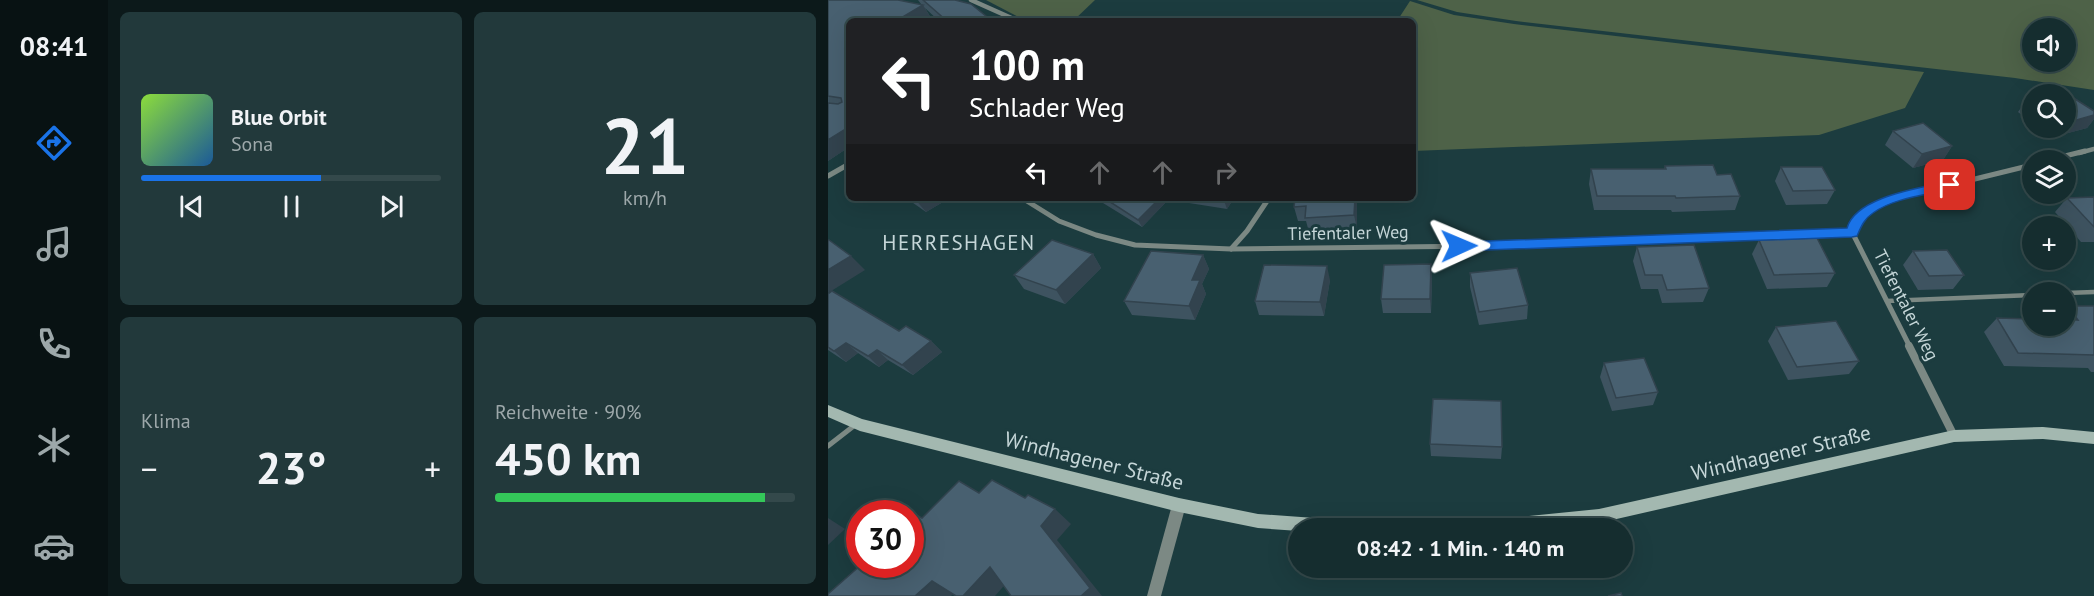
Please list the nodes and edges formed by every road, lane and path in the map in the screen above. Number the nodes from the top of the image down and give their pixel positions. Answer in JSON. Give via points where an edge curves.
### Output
{"nodes":[{"id":1,"x":970,"y":0,"type":"edge"},
{"id":2,"x":1011,"y":18,"type":"edge"},
{"id":3,"x":2094,"y":149,"type":"edge"},
{"id":4,"x":2076,"y":153,"type":"edge"},
{"id":5,"x":846,"y":166,"type":"edge"},
{"id":6,"x":2022,"y":167,"type":"edge"},
{"id":7,"x":828,"y":176,"type":"edge"},
{"id":8,"x":1027,"y":201,"type":"edge"},
{"id":9,"x":1267,"y":201,"type":"edge"},
{"id":10,"x":1852,"y":232,"type":"junction"},
{"id":11,"x":1230,"y":249,"type":"junction"},
{"id":12,"x":2094,"y":292,"type":"edge"},
{"id":13,"x":2076,"y":293,"type":"edge"},
{"id":14,"x":2022,"y":295,"type":"edge"},
{"id":15,"x":1887,"y":301,"type":"junction"},
{"id":16,"x":828,"y":411,"type":"edge"},
{"id":17,"x":857,"y":423,"type":"junction"},
{"id":18,"x":1954,"y":436,"type":"junction"},
{"id":19,"x":2094,"y":438,"type":"edge"},
{"id":20,"x":828,"y":446,"type":"edge"},
{"id":21,"x":1179,"y":504,"type":"junction"},
{"id":22,"x":1579,"y":518,"type":"edge"},
{"id":23,"x":1288,"y":523,"type":"edge"},
{"id":24,"x":1154,"y":596,"type":"edge"}],
"edges":[{"from":1,"to":2,"type":"street"},
{"from":3,"to":4,"type":"street"},
{"from":5,"to":7,"type":"street"},
{"from":6,"to":10,"type":"street","via":[[1889,200],[1868,210]]},
{"from":8,"to":11,"type":"street","name":"Tiefentaler Weg","via":[[1059,221],[1135,245]]},
{"from":9,"to":11,"type":"street"},
{"from":10,"to":11,"type":"street","name":"Tiefentaler Weg","via":[[1482,246]]},
{"from":10,"to":15,"type":"street","name":"Tiefentaler Weg"},
{"from":12,"to":13,"type":"lane"},
{"from":14,"to":15,"type":"lane"},
{"from":15,"to":18,"type":"street","name":"Tiefentaler Weg"},
{"from":16,"to":17,"type":"main road","name":"Windhagener Straße"},
{"from":17,"to":20,"type":"lane"},
{"from":17,"to":21,"type":"main road","name":"Windhagener Straße"},
{"from":18,"to":19,"type":"main road","name":"Windhagener Straße","via":[[2043,433]]},
{"from":18,"to":22,"type":"main road","name":"Windhagener Straße"},
{"from":21,"to":23,"type":"main road","name":"Windhagener Straße","via":[[1258,521]]},
{"from":21,"to":24,"type":"street"}]}
